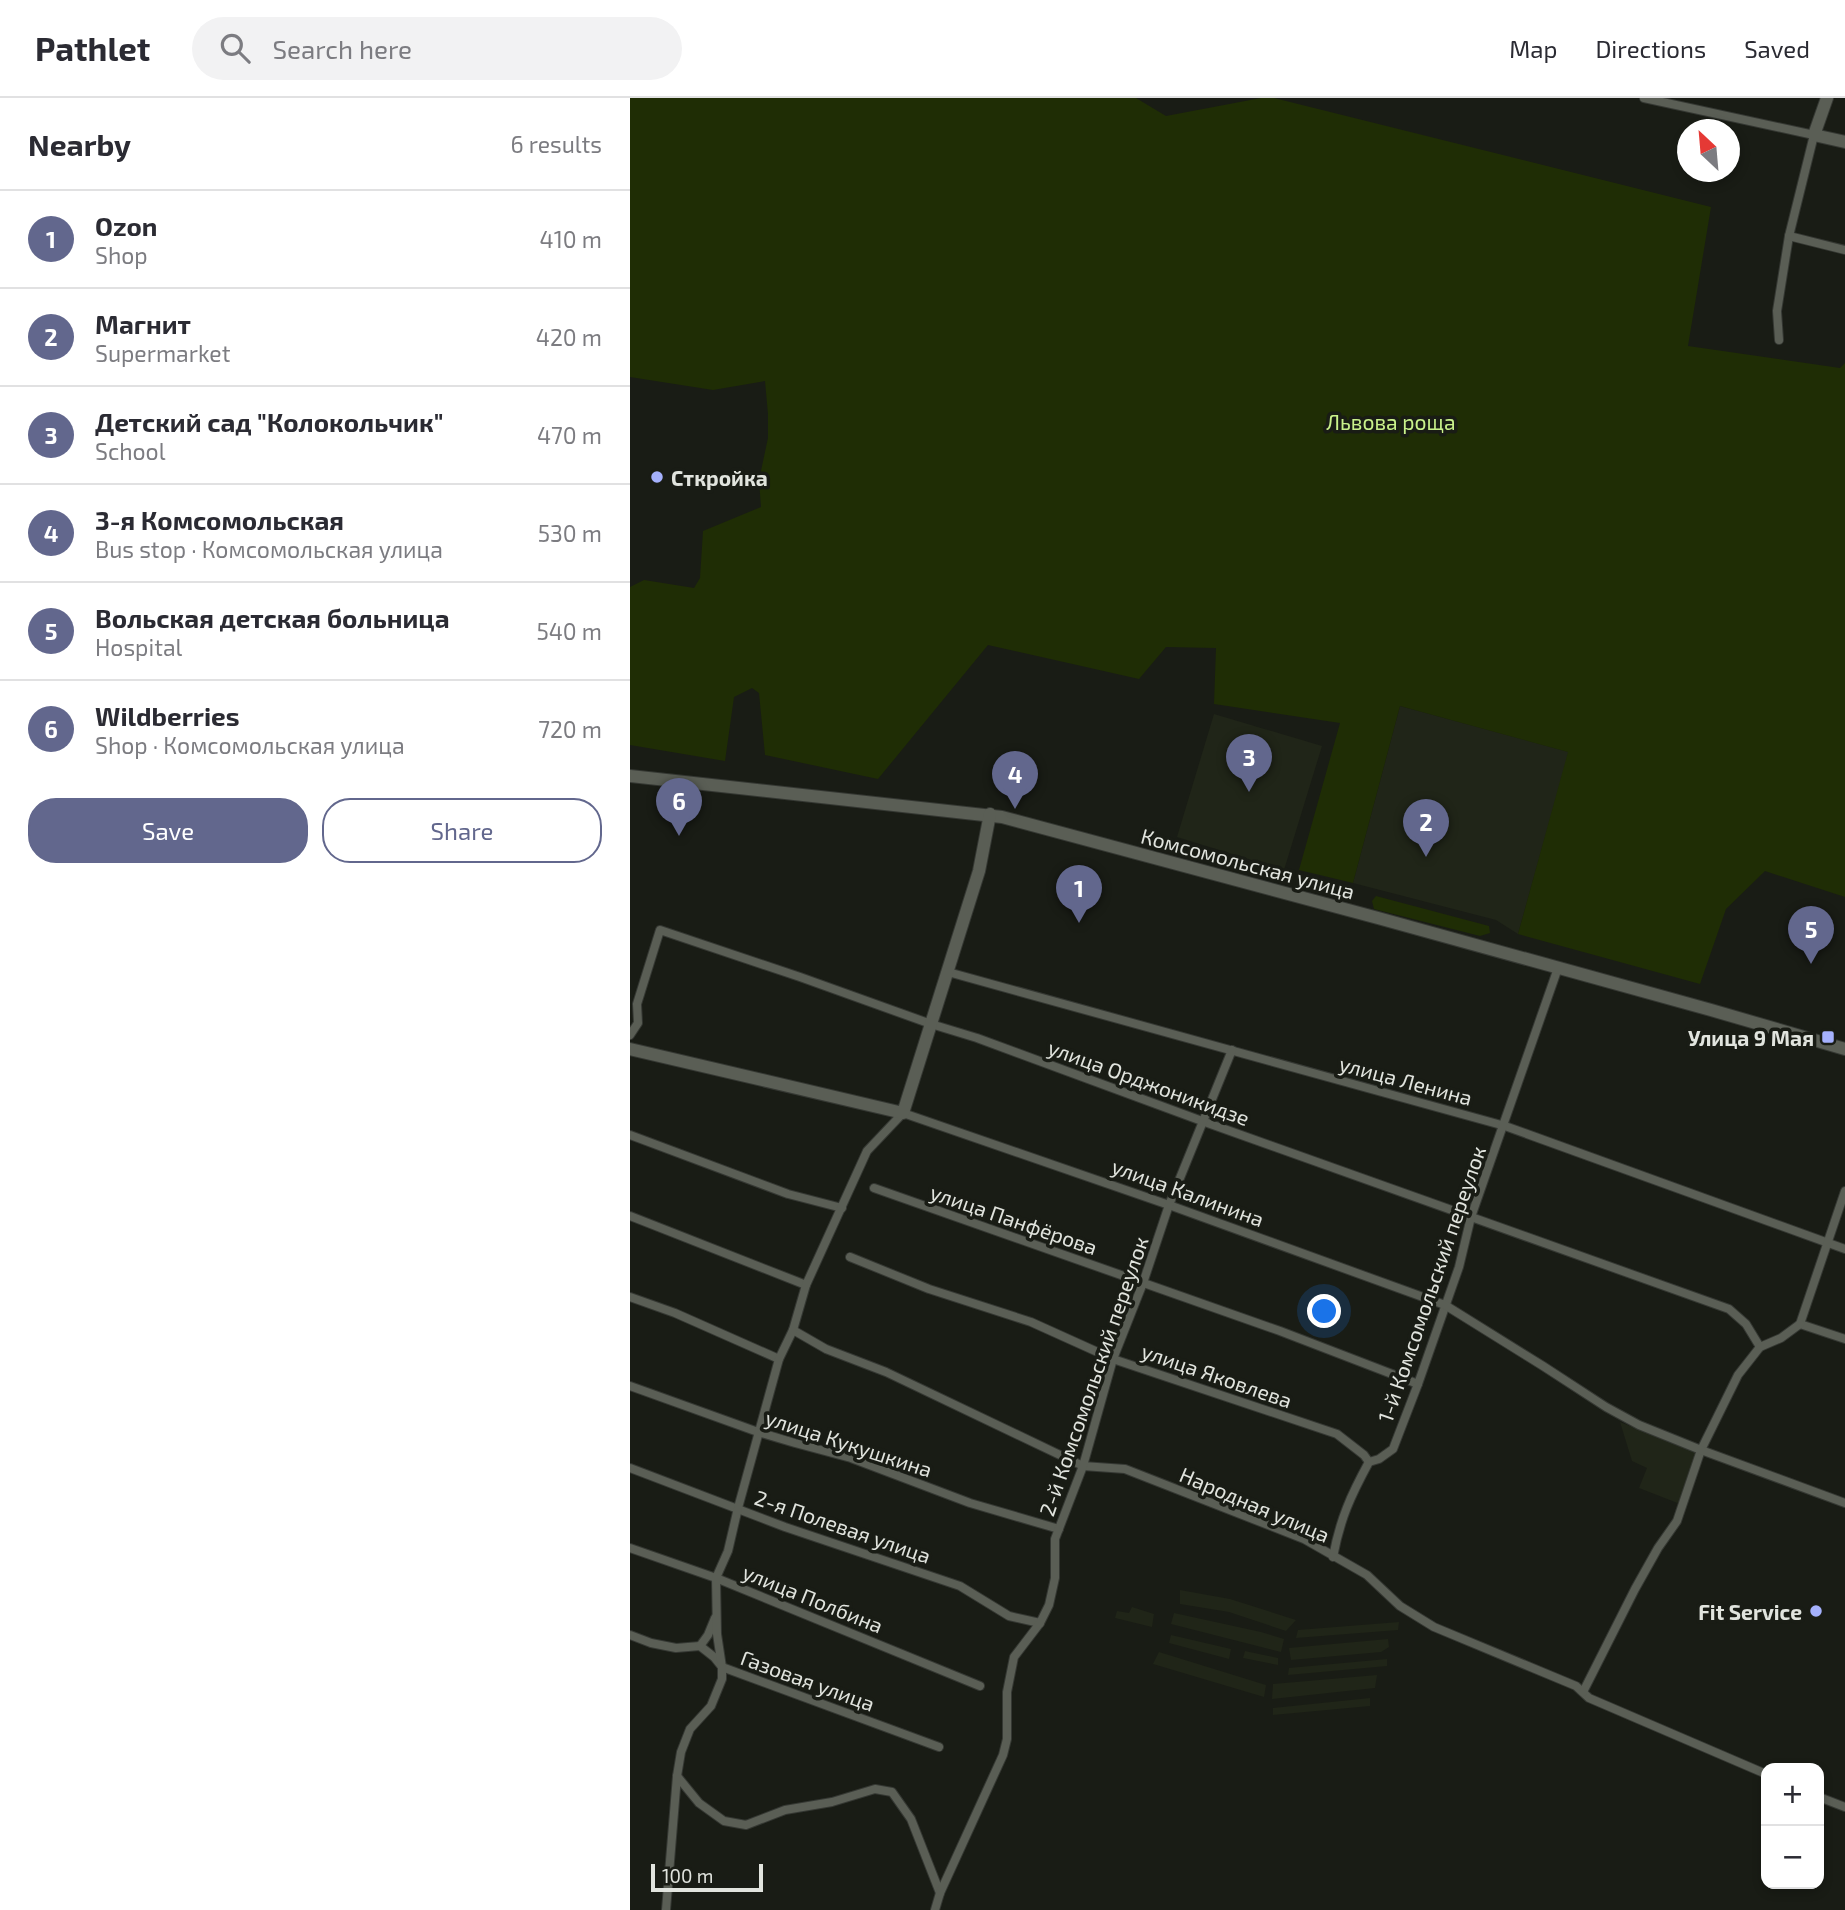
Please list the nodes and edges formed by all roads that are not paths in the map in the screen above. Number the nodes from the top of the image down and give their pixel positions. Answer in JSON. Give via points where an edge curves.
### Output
{"nodes":[{"id":1,"x":1644,"y":98,"type":"edge"},
{"id":2,"x":1827,"y":98,"type":"edge"},
{"id":3,"x":1814,"y":135,"type":"junction"},
{"id":4,"x":1845,"y":142,"type":"edge"},
{"id":5,"x":1789,"y":236,"type":"junction"},
{"id":6,"x":1845,"y":250,"type":"edge"},
{"id":7,"x":1779,"y":340,"type":"dead end"},
{"id":8,"x":630,"y":776,"type":"edge"},
{"id":9,"x":989,"y":814,"type":"junction"},
{"id":10,"x":1559,"y":968,"type":"junction"},
{"id":11,"x":948,"y":972,"type":"junction"},
{"id":12,"x":931,"y":1024,"type":"junction"},
{"id":13,"x":630,"y":1035,"type":"edge"},
{"id":14,"x":630,"y":1049,"type":"edge"},
{"id":15,"x":1845,"y":1049,"type":"edge"},
{"id":16,"x":1231,"y":1050,"type":"junction"},
{"id":17,"x":903,"y":1113,"type":"junction"},
{"id":18,"x":1202,"y":1121,"type":"junction"},
{"id":19,"x":1504,"y":1126,"type":"junction"},
{"id":20,"x":630,"y":1135,"type":"edge"},
{"id":21,"x":874,"y":1188,"type":"dead end"},
{"id":22,"x":1845,"y":1191,"type":"edge"},
{"id":23,"x":1169,"y":1205,"type":"junction"},
{"id":24,"x":842,"y":1208,"type":"junction"},
{"id":25,"x":630,"y":1216,"type":"edge"},
{"id":26,"x":1471,"y":1217,"type":"junction"},
{"id":27,"x":1828,"y":1242,"type":"junction"},
{"id":28,"x":1845,"y":1249,"type":"edge"},
{"id":29,"x":850,"y":1257,"type":"dead end"},
{"id":30,"x":1143,"y":1283,"type":"junction"},
{"id":31,"x":806,"y":1286,"type":"junction"},
{"id":32,"x":630,"y":1297,"type":"edge"},
{"id":33,"x":1445,"y":1305,"type":"junction"},
{"id":34,"x":1800,"y":1324,"type":"junction"},
{"id":35,"x":793,"y":1330,"type":"junction"},
{"id":36,"x":1845,"y":1339,"type":"edge"},
{"id":37,"x":1760,"y":1347,"type":"junction"},
{"id":38,"x":779,"y":1359,"type":"junction"},
{"id":39,"x":1113,"y":1359,"type":"junction"},
{"id":40,"x":1418,"y":1384,"type":"junction"},
{"id":41,"x":630,"y":1386,"type":"edge"},
{"id":42,"x":758,"y":1432,"type":"junction"},
{"id":43,"x":1701,"y":1450,"type":"junction"},
{"id":44,"x":1369,"y":1462,"type":"junction"},
{"id":45,"x":1083,"y":1466,"type":"junction"},
{"id":46,"x":630,"y":1468,"type":"edge"},
{"id":47,"x":1845,"y":1503,"type":"edge"},
{"id":48,"x":738,"y":1508,"type":"junction"},
{"id":49,"x":1059,"y":1529,"type":"junction"},
{"id":50,"x":630,"y":1548,"type":"edge"},
{"id":51,"x":1333,"y":1556,"type":"junction"},
{"id":52,"x":716,"y":1578,"type":"junction"},
{"id":53,"x":716,"y":1614,"type":"junction"},
{"id":54,"x":1040,"y":1623,"type":"junction"},
{"id":55,"x":630,"y":1635,"type":"edge"},
{"id":56,"x":699,"y":1646,"type":"junction"},
{"id":57,"x":722,"y":1667,"type":"junction"},
{"id":58,"x":980,"y":1686,"type":"dead end"},
{"id":59,"x":1583,"y":1692,"type":"junction"},
{"id":60,"x":939,"y":1747,"type":"dead end"},
{"id":61,"x":1761,"y":1772,"type":"edge"},
{"id":62,"x":677,"y":1776,"type":"junction"},
{"id":63,"x":1824,"y":1799,"type":"edge"},
{"id":64,"x":1845,"y":1807,"type":"edge"},
{"id":65,"x":940,"y":1893,"type":"junction"},
{"id":66,"x":666,"y":1910,"type":"edge"},
{"id":67,"x":935,"y":1910,"type":"edge"}],
"edges":[{"from":1,"to":3,"type":"street"},
{"from":2,"to":3,"type":"main road"},
{"from":3,"to":4,"type":"main road"},
{"from":3,"to":5,"type":"street"},
{"from":5,"to":6,"type":"street"},
{"from":5,"to":7,"type":"street","via":[[1777,312]]},
{"from":8,"to":9,"type":"main road","name":"Комсомольская улица"},
{"from":9,"to":10,"type":"main road","name":"Комсомольская улица"},
{"from":9,"to":11,"type":"main road","via":[[979,872]]},
{"from":10,"to":15,"type":"main road","name":"Комсомольская улица"},
{"from":10,"to":19,"type":"street","name":"1-й Комсомольский переулок"},
{"from":11,"to":12,"type":"main road"},
{"from":11,"to":16,"type":"street","name":"улица Ленина"},
{"from":12,"to":13,"type":"street","name":"улица Орджоникидзе","via":[[660,930],[637,1004],[638,1023]]},
{"from":12,"to":17,"type":"main road"},
{"from":12,"to":18,"type":"street","name":"улица Орджоникидзе"},
{"from":14,"to":17,"type":"main road","name":"улица Калинина"},
{"from":16,"to":18,"type":"street","name":"2-й Комсомольский переулок"},
{"from":16,"to":19,"type":"street","name":"улица Ленина"},
{"from":17,"to":23,"type":"street","name":"улица Калинина"},
{"from":17,"to":24,"type":"street","via":[[867,1151]]},
{"from":18,"to":23,"type":"street","name":"2-й Комсомольский переулок"},
{"from":18,"to":26,"type":"street","name":"улица Орджоникидзе"},
{"from":19,"to":26,"type":"street","name":"1-й Комсомольский переулок"},
{"from":19,"to":27,"type":"street","name":"улица Ленина"},
{"from":20,"to":24,"type":"street","via":[[788,1194]]},
{"from":21,"to":30,"type":"street","name":"улица Панфёрова"},
{"from":22,"to":27,"type":"street"},
{"from":23,"to":30,"type":"street","name":"2-й Комсомольский переулок"},
{"from":23,"to":33,"type":"street","name":"улица Калинина"},
{"from":24,"to":31,"type":"street"},
{"from":25,"to":31,"type":"street"},
{"from":26,"to":33,"type":"street","name":"1-й Комсомольский переулок"},
{"from":26,"to":37,"type":"street","name":"улица Орджоникидзе","via":[[1729,1309],[1746,1324]]},
{"from":27,"to":28,"type":"street","name":"улица Ленина"},
{"from":27,"to":34,"type":"street"},
{"from":29,"to":39,"type":"street","name":"улица Яковлева","via":[[1031,1322]]},
{"from":30,"to":39,"type":"street","name":"2-й Комсомольский переулок"},
{"from":30,"to":40,"type":"street","name":"улица Панфёрова"},
{"from":31,"to":35,"type":"street"},
{"from":32,"to":38,"type":"street"},
{"from":33,"to":40,"type":"street","name":"1-й Комсомольский переулок"},
{"from":33,"to":43,"type":"street","name":"улица Калинина","via":[[1606,1407]]},
{"from":34,"to":36,"type":"street"},
{"from":34,"to":37,"type":"street"},
{"from":35,"to":38,"type":"street"},
{"from":35,"to":45,"type":"street","name":"Народная улица"},
{"from":37,"to":43,"type":"street","via":[[1738,1375]]},
{"from":38,"to":42,"type":"street"},
{"from":39,"to":44,"type":"street","name":"улица Яковлева","via":[[1336,1434]]},
{"from":39,"to":45,"type":"street","name":"2-й Комсомольский переулок"},
{"from":40,"to":44,"type":"street","name":"1-й Комсомольский переулок","via":[[1393,1449]]},
{"from":41,"to":42,"type":"street","name":"улица Кукушкина"},
{"from":42,"to":48,"type":"street"},
{"from":42,"to":49,"type":"street","name":"улица Кукушкина","via":[[851,1458],[970,1503]]},
{"from":43,"to":47,"type":"street","name":"улица Калинина"},
{"from":43,"to":59,"type":"street","via":[[1677,1521],[1635,1589]]},
{"from":44,"to":51,"type":"street","name":"1-й Комсомольский переулок","via":[[1338,1528]]},
{"from":45,"to":49,"type":"street","name":"2-й Комсомольский переулок"},
{"from":45,"to":51,"type":"street","name":"Народная улица","via":[[1125,1469],[1304,1539]]},
{"from":46,"to":48,"type":"street","name":"2-я Полевая улица"},
{"from":48,"to":52,"type":"street"},
{"from":48,"to":54,"type":"street","name":"2-я Полевая улица","via":[[960,1586],[1009,1616]]},
{"from":49,"to":54,"type":"street","name":"2-й Комсомольский переулок","via":[[1055,1578]]},
{"from":50,"to":52,"type":"street","name":"улица Полбина"},
{"from":51,"to":59,"type":"street","name":"Народная улица","via":[[1367,1575],[1400,1606],[1434,1626]]},
{"from":52,"to":53,"type":"street"},
{"from":52,"to":58,"type":"street","name":"улица Полбина"},
{"from":53,"to":56,"type":"street"},
{"from":53,"to":57,"type":"street"},
{"from":54,"to":65,"type":"street","name":"2-й Комсомольский переулок","via":[[1014,1657],[1003,1755]]},
{"from":55,"to":56,"type":"street","via":[[676,1648]]},
{"from":56,"to":57,"type":"street","name":"Газовая улица"},
{"from":57,"to":60,"type":"street","name":"Газовая улица"},
{"from":57,"to":62,"type":"street","via":[[711,1706],[690,1729]]},
{"from":59,"to":61,"type":"street","name":"Народная улица"},
{"from":62,"to":65,"type":"street","via":[[699,1803],[724,1821],[746,1825],[785,1810],[875,1789],[891,1792],[911,1819]]},
{"from":62,"to":66,"type":"street"},
{"from":63,"to":64,"type":"street"},
{"from":65,"to":67,"type":"street","name":"2-й Комсомольский переулок"}]}
